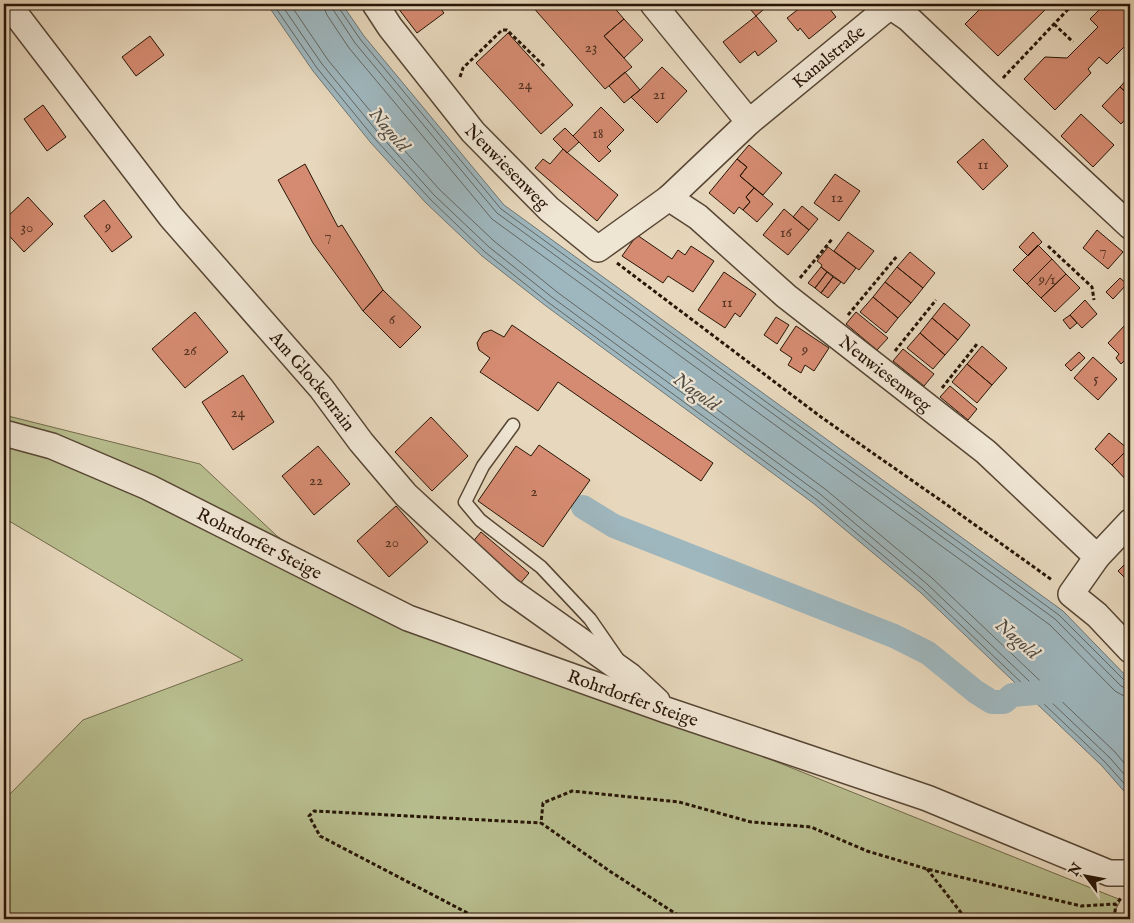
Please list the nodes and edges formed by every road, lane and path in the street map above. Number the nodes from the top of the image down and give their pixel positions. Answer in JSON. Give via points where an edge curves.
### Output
{"nodes":[{"id":1,"x":8,"y":4,"type":"edge"},
{"id":2,"x":376,"y":4,"type":"edge"},
{"id":3,"x":653,"y":4,"type":"edge"},
{"id":4,"x":1074,"y":4,"type":"edge"},
{"id":5,"x":1054,"y":24,"type":"junction"},
{"id":6,"x":1073,"y":42,"type":"dead end"},
{"id":7,"x":544,"y":66,"type":"dead end"},
{"id":8,"x":988,"y":94,"type":"junction"},
{"id":9,"x":446,"y":98,"type":"junction"},
{"id":10,"x":750,"y":122,"type":"junction"},
{"id":11,"x":668,"y":198,"type":"junction"},
{"id":12,"x":1130,"y":226,"type":"edge"},
{"id":13,"x":833,"y":238,"type":"dead end"},
{"id":14,"x":1048,"y":246,"type":"dead end"},
{"id":15,"x":598,"y":250,"type":"junction"},
{"id":16,"x":897,"y":256,"type":"dead end"},
{"id":17,"x":786,"y":296,"type":"junction"},
{"id":18,"x":936,"y":300,"type":"dead end"},
{"id":19,"x":1094,"y":300,"type":"dead end"},
{"id":20,"x":834,"y":333,"type":"junction"},
{"id":21,"x":977,"y":344,"type":"dead end"},
{"id":22,"x":881,"y":369,"type":"junction"},
{"id":23,"x":927,"y":406,"type":"junction"},
{"id":24,"x":513,"y":425,"type":"dead end"},
{"id":25,"x":4,"y":433,"type":"edge"},
{"id":26,"x":1130,"y":522,"type":"edge"},
{"id":27,"x":1097,"y":557,"type":"junction"},
{"id":28,"x":1070,"y":594,"type":"junction"},
{"id":29,"x":1130,"y":650,"type":"edge"},
{"id":30,"x":630,"y":676,"type":"junction"},
{"id":31,"x":666,"y":710,"type":"junction"},
{"id":32,"x":540,"y":823,"type":"junction"},
{"id":33,"x":928,"y":869,"type":"junction"},
{"id":34,"x":1128,"y":883,"type":"edge"},
{"id":35,"x":1116,"y":904,"type":"junction"},
{"id":36,"x":479,"y":919,"type":"edge"},
{"id":37,"x":684,"y":919,"type":"edge"},
{"id":38,"x":966,"y":919,"type":"edge"},
{"id":39,"x":1114,"y":919,"type":"edge"}],
"edges":[{"from":1,"to":30,"type":"street","name":"Am Glockenrain","via":[[171,217],[321,388],[406,495],[509,590]]},
{"from":2,"to":9,"type":"street","name":"Neuwiesenweg","via":[[390,27]]},
{"from":3,"to":10,"type":"street"},
{"from":4,"to":5,"type":"path"},
{"from":5,"to":6,"type":"path"},
{"from":5,"to":8,"type":"path"},
{"from":7,"to":9,"type":"path","via":[[507,30],[502,30],[463,68],[458,85]]},
{"from":8,"to":10,"type":"street","name":"Kanalstraße","via":[[908,18],[890,6]]},
{"from":8,"to":12,"type":"street","name":"Kanalstraße"},
{"from":9,"to":15,"type":"street","name":"Neuwiesenweg","via":[[473,132],[548,208]]},
{"from":10,"to":11,"type":"street"},
{"from":11,"to":15,"type":"street"},
{"from":11,"to":17,"type":"street","name":"Neuwiesenweg","via":[[698,217]]},
{"from":13,"to":17,"type":"path"},
{"from":14,"to":19,"type":"path","via":[[1092,287]]},
{"from":15,"to":28,"type":"path","via":[[821,417]]},
{"from":16,"to":20,"type":"path"},
{"from":17,"to":20,"type":"street","name":"Neuwiesenweg"},
{"from":18,"to":22,"type":"path"},
{"from":20,"to":22,"type":"street","name":"Neuwiesenweg"},
{"from":21,"to":23,"type":"path"},
{"from":22,"to":23,"type":"street","name":"Neuwiesenweg"},
{"from":23,"to":27,"type":"street","name":"Neuwiesenweg","via":[[986,452]]},
{"from":24,"to":30,"type":"lane","via":[[483,466],[465,502],[480,520],[541,567],[590,619]]},
{"from":25,"to":31,"type":"street","name":"Rohrdorfer Steige","via":[[52,446],[148,488],[408,618]]},
{"from":26,"to":27,"type":"street"},
{"from":27,"to":28,"type":"street"},
{"from":28,"to":29,"type":"street","via":[[1097,615]]},
{"from":30,"to":31,"type":"street","name":"Am Glockenrain"},
{"from":31,"to":34,"type":"street","name":"Rohrdorfer Steige","via":[[927,798]]},
{"from":32,"to":33,"type":"path","via":[[543,803],[572,791],[679,802],[751,822],[811,828],[867,851]]},
{"from":32,"to":36,"type":"path","via":[[314,812],[310,816],[320,836]]},
{"from":32,"to":37,"type":"path"},
{"from":33,"to":35,"type":"path","via":[[1081,906]]},
{"from":33,"to":38,"type":"path"},
{"from":34,"to":35,"type":"path"},
{"from":35,"to":39,"type":"path"}]}
